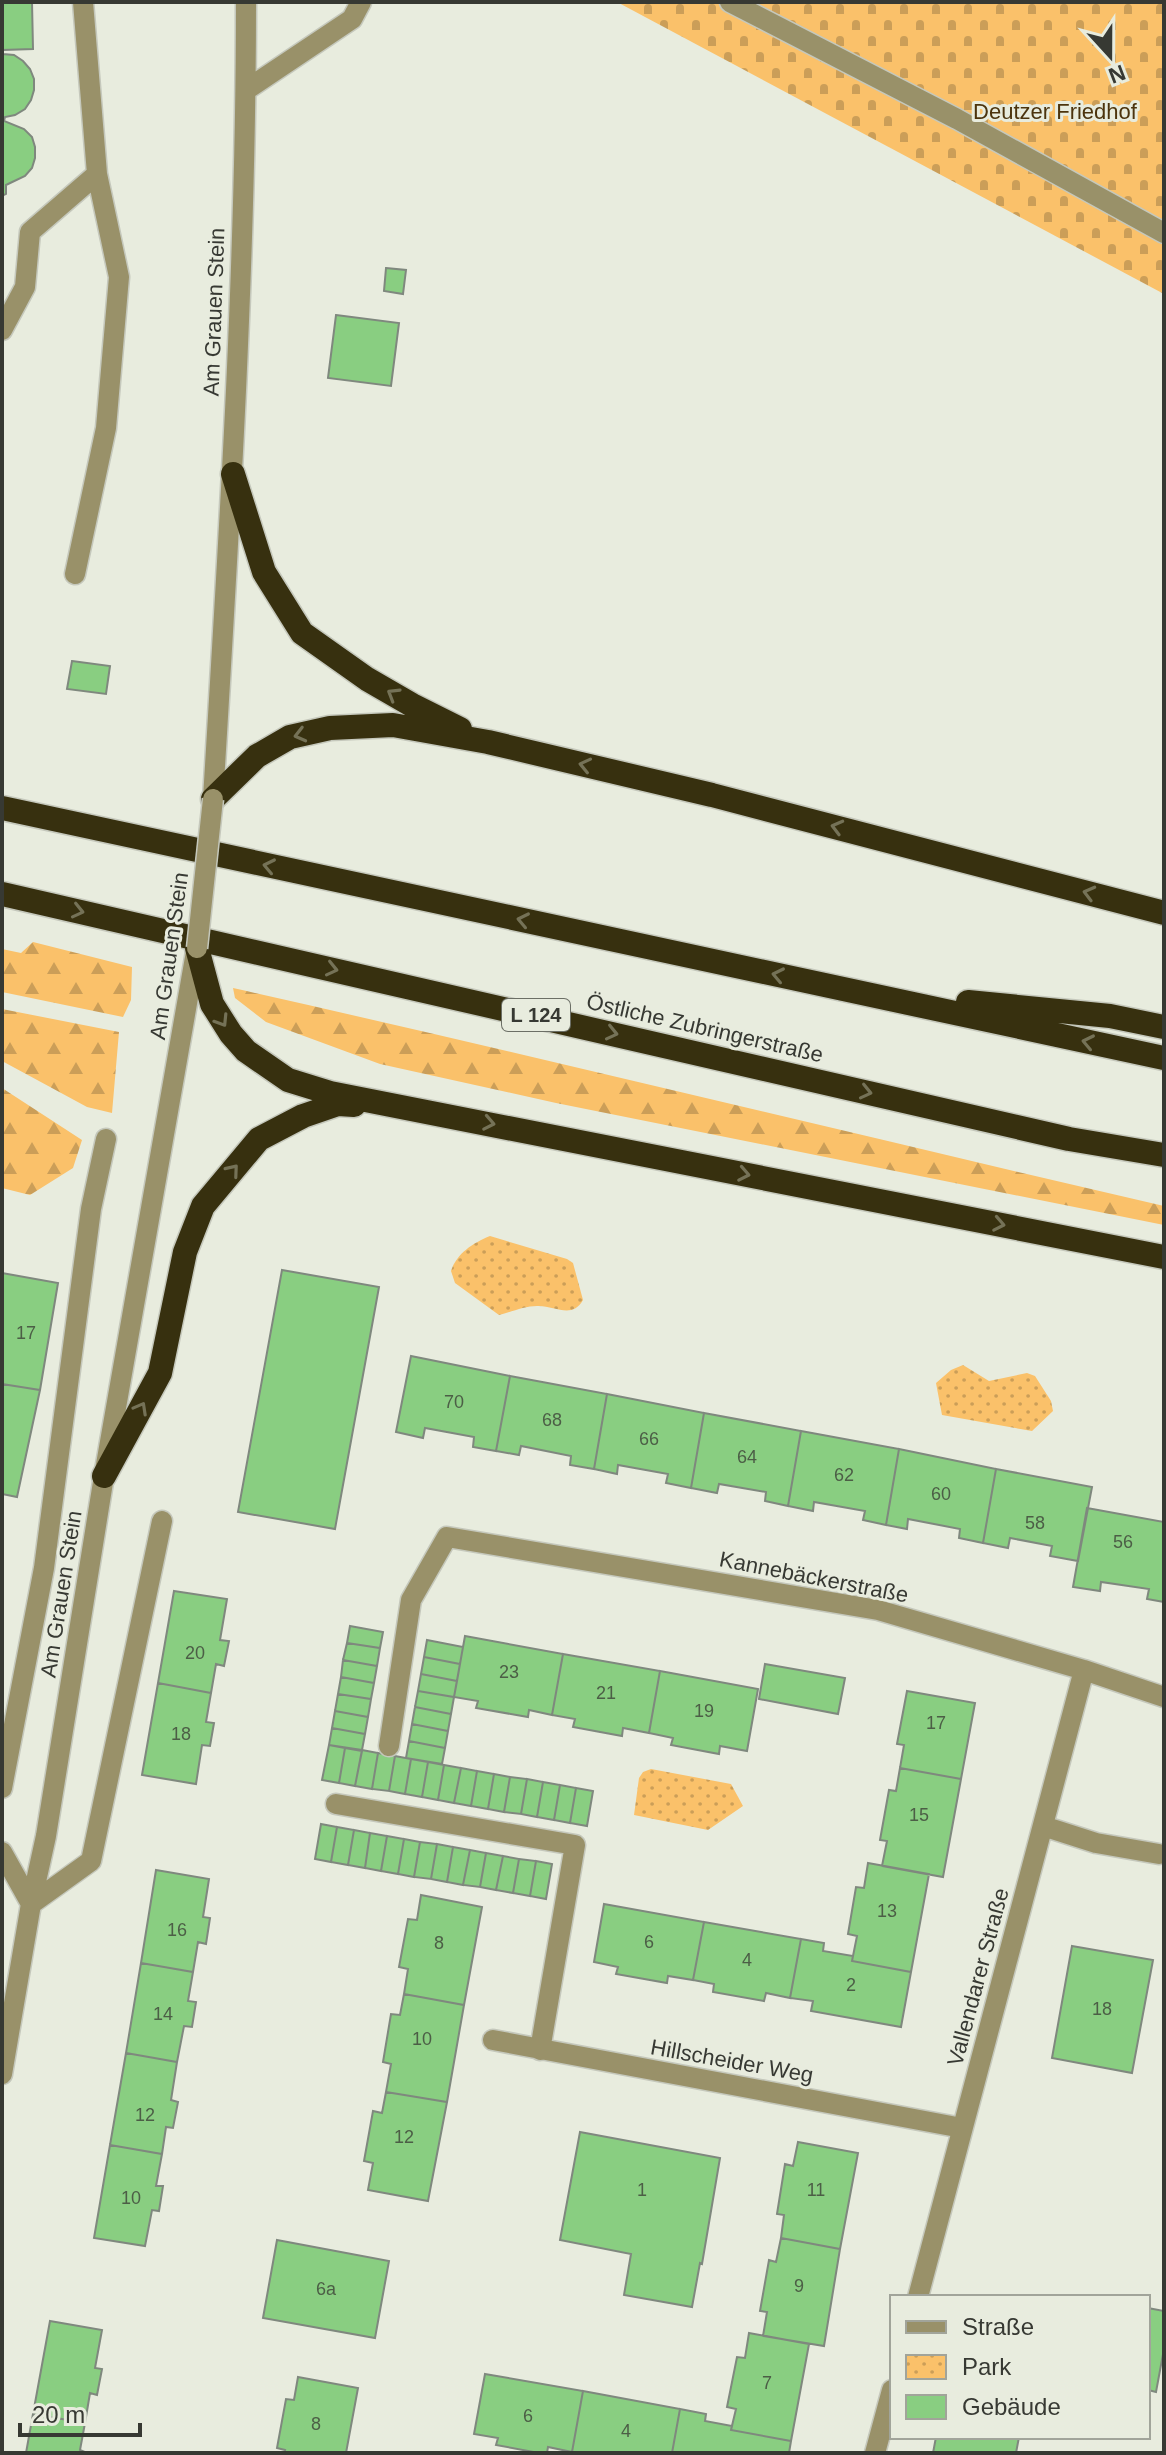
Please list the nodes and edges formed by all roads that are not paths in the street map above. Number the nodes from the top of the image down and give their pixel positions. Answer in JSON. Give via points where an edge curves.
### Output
{"nodes":[{"id":1,"x":83,"y":2,"type":"edge"},
{"id":2,"x":246,"y":2,"type":"edge"},
{"id":3,"x":361,"y":2,"type":"edge"},
{"id":4,"x":730,"y":2,"type":"edge"},
{"id":5,"x":246,"y":90,"type":"junction"},
{"id":6,"x":97,"y":174,"type":"junction"},
{"id":7,"x":1164,"y":233,"type":"edge"},
{"id":8,"x":2,"y":330,"type":"edge"},
{"id":9,"x":233,"y":474,"type":"junction"},
{"id":10,"x":75,"y":574,"type":"dead end"},
{"id":11,"x":488,"y":742,"type":"junction"},
{"id":12,"x":213,"y":799,"type":"junction"},
{"id":13,"x":2,"y":808,"type":"edge"},
{"id":14,"x":2,"y":894,"type":"edge"},
{"id":15,"x":1164,"y":913,"type":"edge"},
{"id":16,"x":197,"y":948,"type":"junction"},
{"id":17,"x":854,"y":991,"type":"junction"},
{"id":18,"x":1164,"y":1027,"type":"edge"},
{"id":19,"x":1164,"y":1058,"type":"edge"},
{"id":20,"x":412,"y":1108,"type":"junction"},
{"id":21,"x":106,"y":1139,"type":"dead end"},
{"id":22,"x":1069,"y":1139,"type":"junction"},
{"id":23,"x":1164,"y":1155,"type":"edge"},
{"id":24,"x":1164,"y":1165,"type":"edge"},
{"id":25,"x":1164,"y":1257,"type":"edge"},
{"id":26,"x":104,"y":1476,"type":"junction"},
{"id":27,"x":162,"y":1521,"type":"dead end"},
{"id":28,"x":1084,"y":1670,"type":"junction"},
{"id":29,"x":1164,"y":1697,"type":"edge"},
{"id":30,"x":389,"y":1746,"type":"dead end"},
{"id":31,"x":2,"y":1788,"type":"edge"},
{"id":32,"x":336,"y":1804,"type":"dead end"},
{"id":33,"x":1043,"y":1826,"type":"junction"},
{"id":34,"x":2,"y":1852,"type":"edge"},
{"id":35,"x":1159,"y":1854,"type":"dead end"},
{"id":36,"x":31,"y":1904,"type":"junction"},
{"id":37,"x":493,"y":2040,"type":"dead end"},
{"id":38,"x":540,"y":2050,"type":"junction"},
{"id":39,"x":2,"y":2074,"type":"edge"},
{"id":40,"x":962,"y":2128,"type":"junction"},
{"id":41,"x":919,"y":2295,"type":"edge"},
{"id":42,"x":890,"y":2397,"type":"edge"},
{"id":43,"x":875,"y":2453,"type":"edge"}],
"edges":[{"from":1,"to":6,"type":"street"},
{"from":2,"to":5,"type":"street","name":"Am Grauen Stein"},
{"from":3,"to":5,"type":"street","via":[[352,19]]},
{"from":4,"to":7,"type":"street"},
{"from":5,"to":9,"type":"street","name":"Am Grauen Stein"},
{"from":6,"to":8,"type":"street","via":[[30,232],[25,287]]},
{"from":6,"to":10,"type":"street","via":[[119,277],[106,428]]},
{"from":11,"to":9,"type":"highway","one_way":true,"via":[[401,699],[302,633],[264,572]]},
{"from":9,"to":12,"type":"street","name":"Am Grauen Stein"},
{"from":11,"to":12,"type":"highway","one_way":true,"via":[[393,725],[330,728],[290,737],[257,756]]},
{"from":15,"to":11,"type":"highway","one_way":true},
{"from":12,"to":16,"type":"street","name":"Am Grauen Stein","bridge":true},
{"from":17,"to":13,"type":"highway","one_way":true},
{"from":14,"to":22,"type":"highway","name":"Östliche Zubringerstraße","number":"L 124","one_way":true},
{"from":16,"to":20,"type":"highway","one_way":true,"via":[[212,1004],[246,1051],[288,1080]]},
{"from":16,"to":26,"type":"street","name":"Am Grauen Stein"},
{"from":17,"to":18,"type":"highway","via":[[1110,1016]]},
{"from":19,"to":17,"type":"highway","one_way":true},
{"from":20,"to":25,"type":"highway","one_way":true},
{"from":26,"to":20,"type":"highway","one_way":true,"via":[[160,1373],[185,1252],[203,1206],[259,1139],[338,1104]]},
{"from":21,"to":31,"type":"street","name":"Am Grauen Stein","via":[[91,1209],[44,1568]]},
{"from":22,"to":23,"type":"highway","name":"Östliche Zubringerstraße","number":"L 124"},
{"from":22,"to":24,"type":"highway","number":"L 124"},
{"from":26,"to":36,"type":"street","name":"Am Grauen Stein"},
{"from":27,"to":36,"type":"street","via":[[91,1861]]},
{"from":28,"to":29,"type":"street","name":"Kannebäckerstraße"},
{"from":28,"to":30,"type":"street","name":"Kannebäckerstraße","via":[[878,1610],[447,1537],[411,1600]]},
{"from":28,"to":33,"type":"street","name":"Vallendarer Straße"},
{"from":32,"to":38,"type":"street","via":[[575,1845]]},
{"from":33,"to":35,"type":"street","via":[[1096,1843]]},
{"from":33,"to":40,"type":"street","name":"Vallendarer Straße"},
{"from":34,"to":36,"type":"street"},
{"from":36,"to":39,"type":"street","name":"Am Grauen Stein"},
{"from":37,"to":38,"type":"street","name":"Hillscheider Weg"},
{"from":38,"to":40,"type":"street","name":"Hillscheider Weg"},
{"from":40,"to":41,"type":"street","name":"Vallendarer Straße"},
{"from":42,"to":43,"type":"street"}]}
